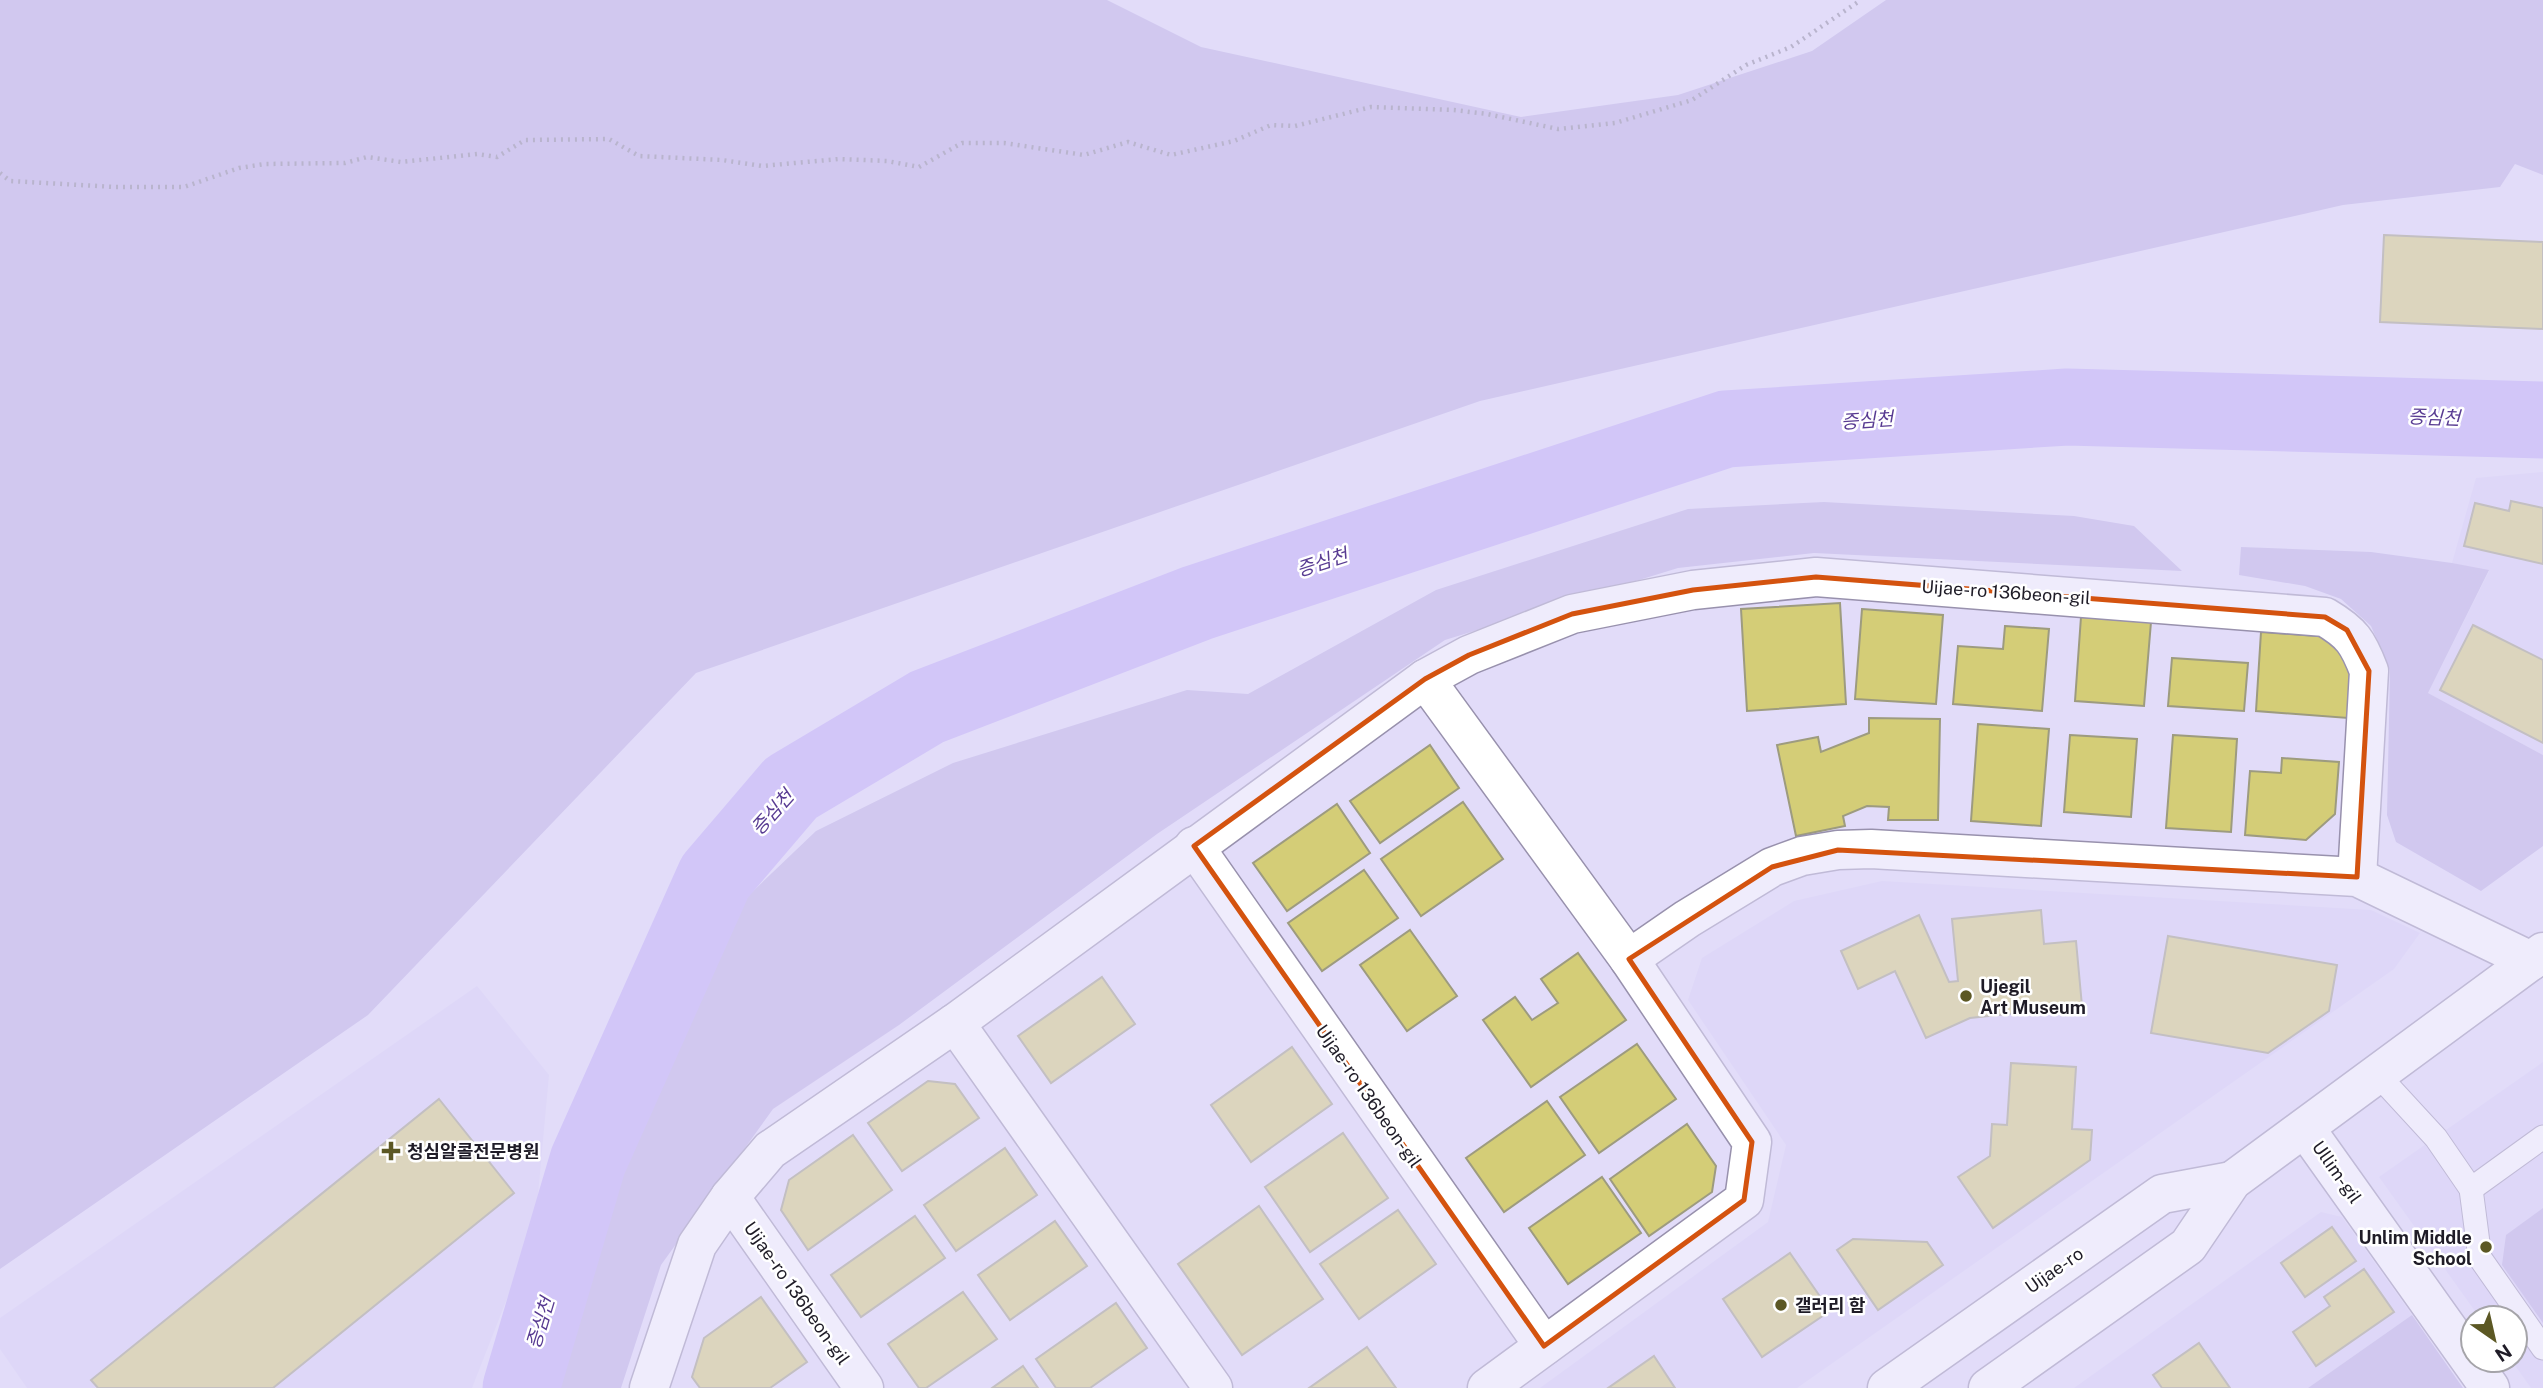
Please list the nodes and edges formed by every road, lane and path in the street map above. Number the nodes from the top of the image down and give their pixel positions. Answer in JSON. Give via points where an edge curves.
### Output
{"nodes":[{"id":1,"x":1861,"y":0,"type":"edge"},
{"id":2,"x":0,"y":173,"type":"edge"},
{"id":3,"x":1425,"y":679,"type":"junction"},
{"id":4,"x":1194,"y":846,"type":"junction"},
{"id":5,"x":2357,"y":877,"type":"junction"},
{"id":6,"x":2537,"y":956,"type":"edge"},
{"id":7,"x":1629,"y":959,"type":"junction"},
{"id":8,"x":955,"y":1023,"type":"junction"},
{"id":9,"x":2378,"y":1075,"type":"junction"},
{"id":10,"x":2305,"y":1128,"type":"junction"},
{"id":11,"x":2543,"y":1137,"type":"edge"},
{"id":12,"x":2232,"y":1181,"type":"junction"},
{"id":13,"x":2471,"y":1189,"type":"junction"},
{"id":14,"x":730,"y":1197,"type":"junction"},
{"id":15,"x":1544,"y":1346,"type":"junction"},
{"id":16,"x":2543,"y":1348,"type":"edge"},
{"id":17,"x":649,"y":1388,"type":"edge"},
{"id":18,"x":864,"y":1388,"type":"edge"},
{"id":19,"x":1213,"y":1388,"type":"edge"},
{"id":20,"x":1487,"y":1388,"type":"edge"},
{"id":21,"x":1887,"y":1388,"type":"edge"},
{"id":22,"x":1988,"y":1388,"type":"edge"},
{"id":23,"x":2490,"y":1388,"type":"edge"}],
"edges":[{"from":1,"to":2,"type":"path","via":[[1791,47],[1746,65],[1692,100],[1615,123],[1569,128],[1454,110],[1371,107],[1295,125],[1271,125],[1234,141],[1171,155],[1128,142],[1084,155],[1004,143],[962,143],[919,167],[839,159],[762,166],[639,156],[610,139],[525,140],[497,157],[477,154],[401,162],[367,157],[345,163],[265,164],[239,167],[184,187],[10,181]]},
{"from":3,"to":4,"type":"street","name":"Uijae-ro 136beon-gil"},
{"from":3,"to":5,"type":"street","name":"Uijae-ro 136beon-gil","via":[[1469,655],[1572,614],[1693,590],[1816,577],[2325,617],[2347,630],[2369,671]]},
{"from":3,"to":7,"type":"street"},
{"from":4,"to":8,"type":"street","name":"Uijae-ro 136beon-gil"},
{"from":4,"to":15,"type":"street","name":"Uijae-ro 136beon-gil"},
{"from":5,"to":6,"type":"street"},
{"from":5,"to":7,"type":"street","via":[[1838,849],[1772,867]]},
{"from":6,"to":9,"type":"street","name":"Uijae-ro"},
{"from":7,"to":15,"type":"street","via":[[1752,1142],[1744,1200]]},
{"from":8,"to":14,"type":"street","name":"Uijae-ro 136beon-gil","via":[[770,1150]]},
{"from":8,"to":19,"type":"street"},
{"from":9,"to":10,"type":"street","name":"Uijae-ro"},
{"from":9,"to":13,"type":"lane","via":[[2436,1138]]},
{"from":10,"to":12,"type":"street","name":"Uijae-ro"},
{"from":10,"to":23,"type":"street","name":"Ullim-gil"},
{"from":11,"to":13,"type":"lane"},
{"from":12,"to":21,"type":"street","name":"Uijae-ro","via":[[2162,1194]]},
{"from":12,"to":22,"type":"street","name":"Uijae-ro","via":[[2188,1247]]},
{"from":13,"to":16,"type":"lane","via":[[2480,1258]]},
{"from":14,"to":17,"type":"street","name":"Uijae-ro 136beon-gil","via":[[697,1245]]},
{"from":14,"to":18,"type":"street","name":"Uijae-ro 136beon-gil"},
{"from":15,"to":20,"type":"street"}]}
